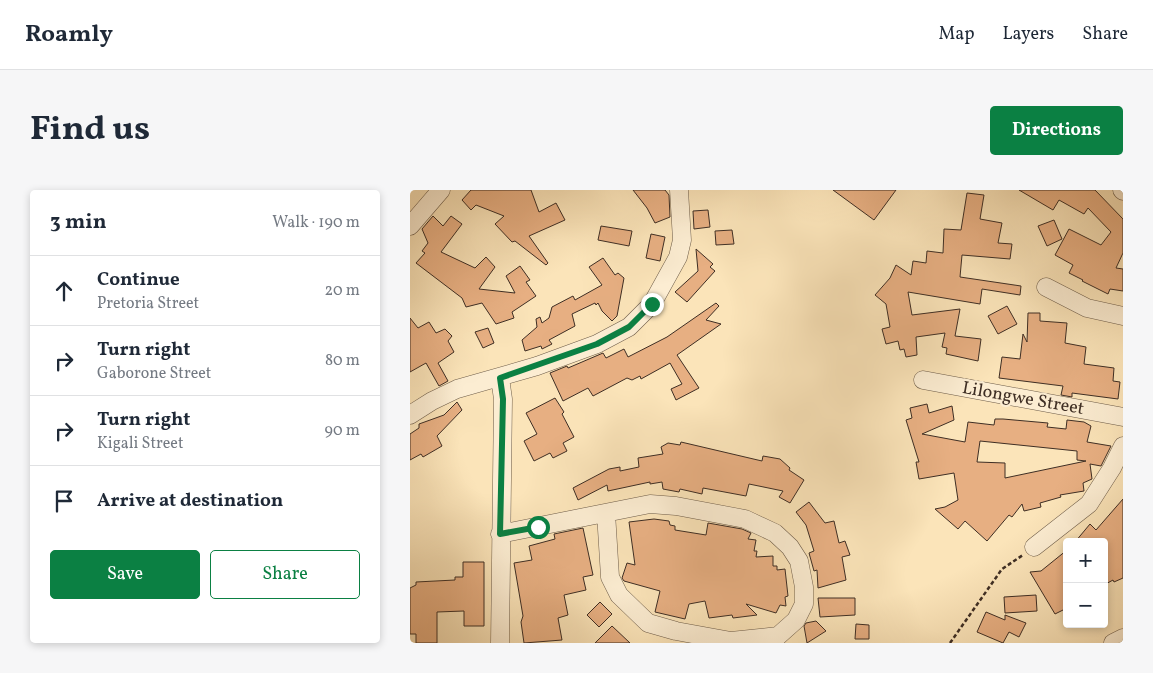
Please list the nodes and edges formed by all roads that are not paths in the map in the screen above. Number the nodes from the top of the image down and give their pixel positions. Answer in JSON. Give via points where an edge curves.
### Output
{"nodes":[{"id":1,"x":441,"y":190,"type":"edge"},
{"id":2,"x":679,"y":190,"type":"edge"},
{"id":3,"x":410,"y":226,"type":"edge"},
{"id":4,"x":1046,"y":288,"type":"dead end"},
{"id":5,"x":1123,"y":316,"type":"edge"},
{"id":6,"x":500,"y":378,"type":"junction"},
{"id":7,"x":923,"y":380,"type":"dead end"},
{"id":8,"x":410,"y":415,"type":"edge"},
{"id":9,"x":1123,"y":417,"type":"edge"},
{"id":10,"x":1123,"y":446,"type":"edge"},
{"id":11,"x":606,"y":513,"type":"junction"},
{"id":12,"x":500,"y":534,"type":"junction"},
{"id":13,"x":1034,"y":546,"type":"road end"},
{"id":14,"x":500,"y":643,"type":"edge"}],
"edges":[{"from":1,"to":3,"type":"street"},
{"from":2,"to":6,"type":"street","via":[[682,240],[678,257],[652,304],[629,327],[597,344]]},
{"from":4,"to":5,"type":"street","via":[[1087,308]]},
{"from":6,"to":8,"type":"street","via":[[457,389]]},
{"from":6,"to":12,"type":"street","via":[[503,399]]},
{"from":7,"to":9,"type":"street","name":"Lilongwe Street"},
{"from":10,"to":13,"type":"street","via":[[1089,504]]},
{"from":11,"to":11,"type":"street","via":[[650,504],[676,506],[745,519],[764,526],[784,540],[798,561],[804,604],[796,620],[778,636],[731,641],[648,623],[619,595],[610,577]]},
{"from":11,"to":12,"type":"street"},
{"from":12,"to":14,"type":"street"}]}
